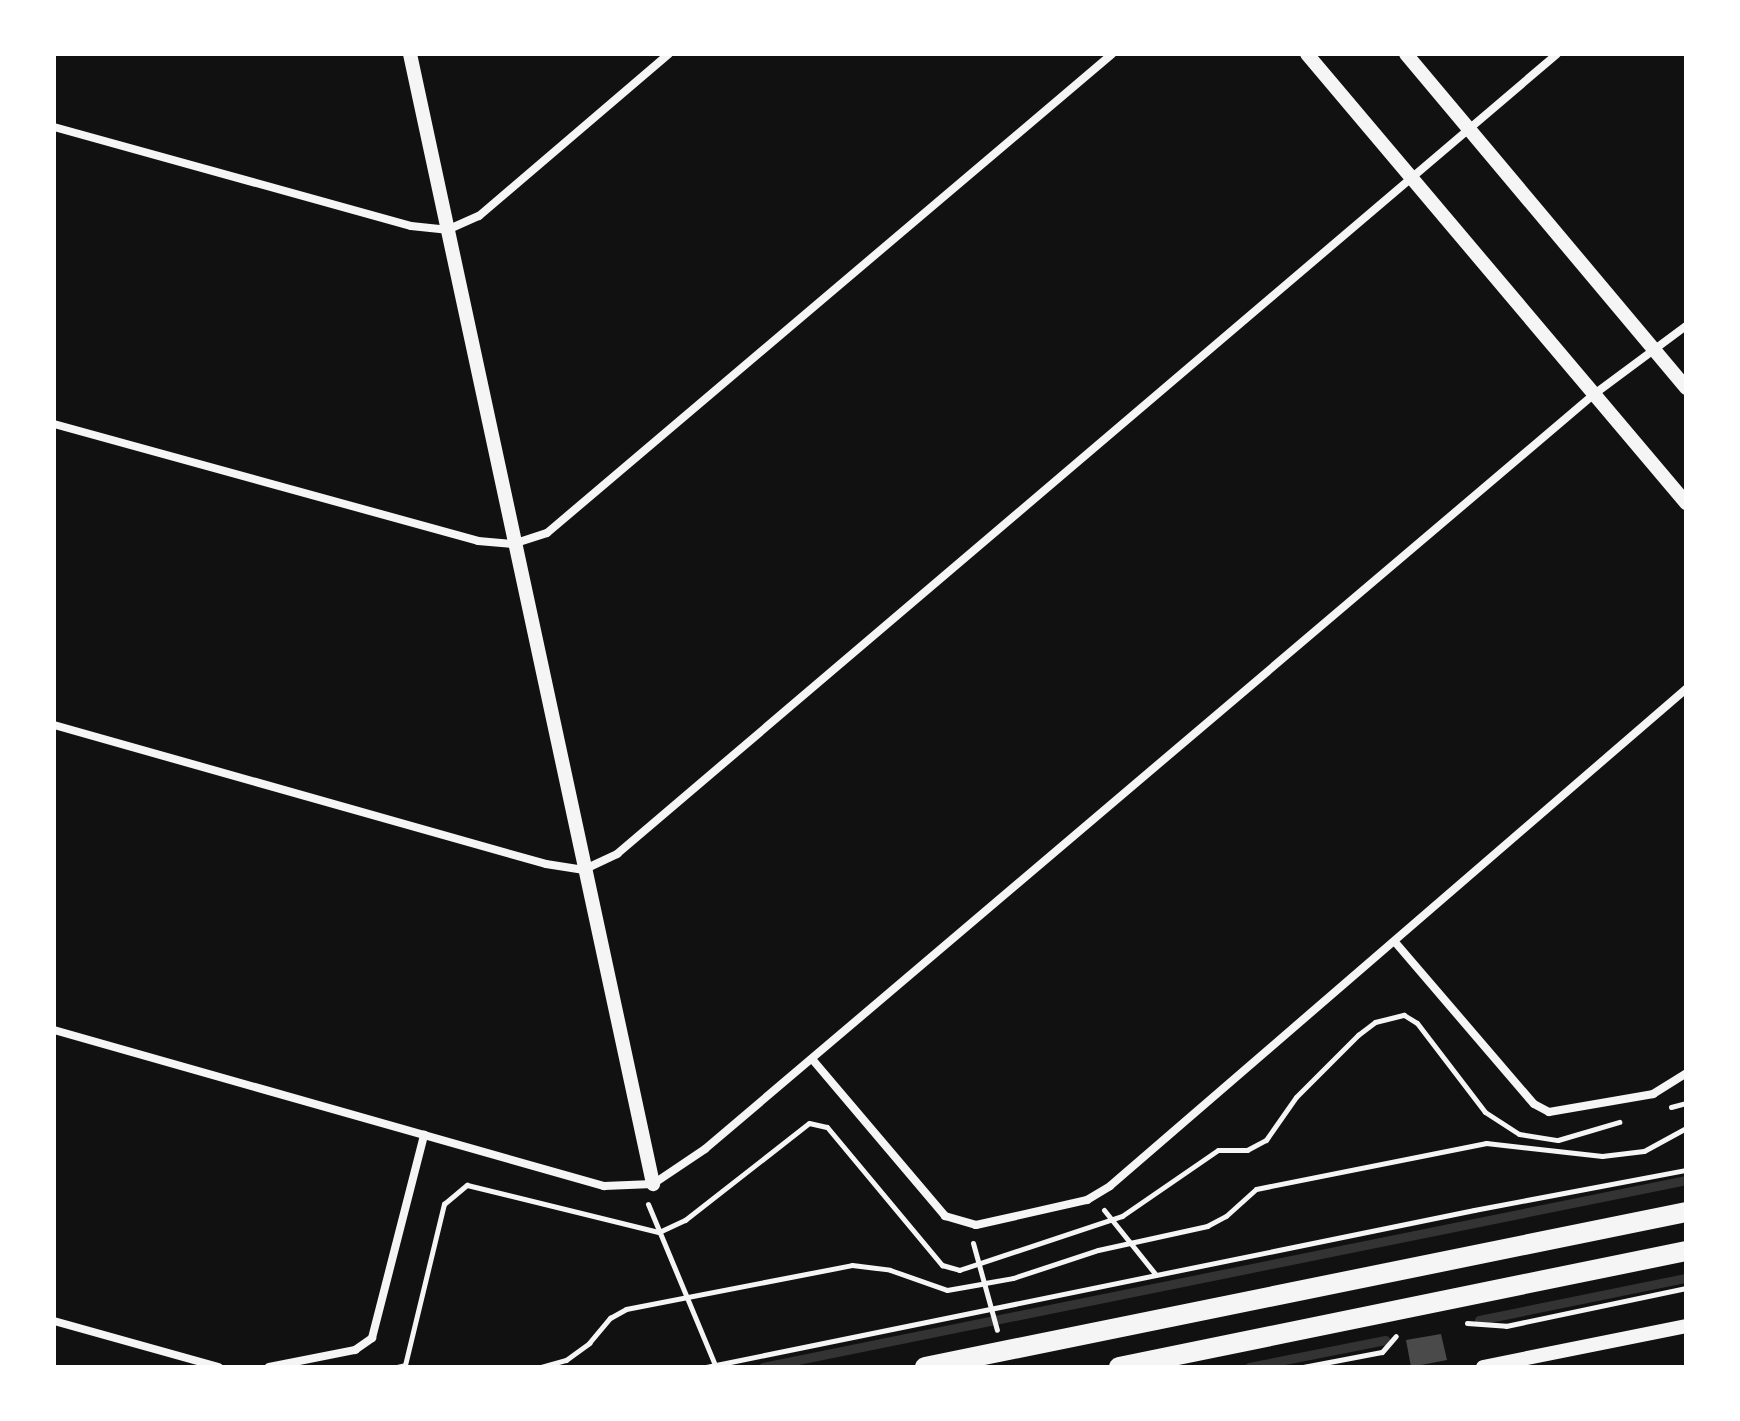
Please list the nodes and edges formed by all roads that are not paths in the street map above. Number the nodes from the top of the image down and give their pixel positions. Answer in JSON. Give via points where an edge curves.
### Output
{"nodes":[{"id":1,"x":410,"y":54,"type":"edge"},
{"id":2,"x":669,"y":54,"type":"edge"},
{"id":3,"x":1112,"y":54,"type":"edge"},
{"id":4,"x":1307,"y":54,"type":"edge"},
{"id":5,"x":1406,"y":54,"type":"edge"},
{"id":6,"x":1557,"y":54,"type":"edge"},
{"id":7,"x":54,"y":127,"type":"edge"},
{"id":8,"x":1470,"y":127,"type":"junction"},
{"id":9,"x":1412,"y":176,"type":"junction"},
{"id":10,"x":447,"y":230,"type":"junction"},
{"id":11,"x":1686,"y":326,"type":"edge"},
{"id":12,"x":1655,"y":351,"type":"junction"},
{"id":13,"x":1686,"y":388,"type":"edge"},
{"id":14,"x":1593,"y":395,"type":"junction"},
{"id":15,"x":54,"y":424,"type":"edge"},
{"id":16,"x":1686,"y":503,"type":"edge"},
{"id":17,"x":513,"y":544,"type":"junction"},
{"id":18,"x":1686,"y":689,"type":"edge"},
{"id":19,"x":54,"y":725,"type":"edge"},
{"id":20,"x":583,"y":870,"type":"junction"},
{"id":21,"x":1395,"y":942,"type":"junction"},
{"id":22,"x":54,"y":1030,"type":"edge"},
{"id":23,"x":812,"y":1059,"type":"junction"},
{"id":24,"x":1686,"y":1073,"type":"edge"},
{"id":25,"x":424,"y":1135,"type":"junction"},
{"id":26,"x":646,"y":1184,"type":"junction"},
{"id":27,"x":1686,"y":1212,"type":"edge"},
{"id":28,"x":1686,"y":1251,"type":"edge"},
{"id":29,"x":54,"y":1321,"type":"edge"},
{"id":30,"x":1686,"y":1326,"type":"edge"},
{"id":31,"x":219,"y":1367,"type":"edge"},
{"id":32,"x":269,"y":1367,"type":"edge"},
{"id":33,"x":925,"y":1367,"type":"edge"},
{"id":34,"x":1119,"y":1367,"type":"edge"},
{"id":35,"x":1483,"y":1367,"type":"edge"}],
"edges":[{"from":1,"to":10,"type":"street"},
{"from":2,"to":10,"type":"street","via":[[479,216]]},
{"from":3,"to":17,"type":"street","via":[[547,533]]},
{"from":4,"to":9,"type":"street"},
{"from":5,"to":8,"type":"street"},
{"from":6,"to":8,"type":"street"},
{"from":7,"to":10,"type":"street","via":[[411,226]]},
{"from":8,"to":9,"type":"street"},
{"from":8,"to":12,"type":"street"},
{"from":9,"to":14,"type":"street"},
{"from":9,"to":20,"type":"street","via":[[630,843]]},
{"from":10,"to":17,"type":"street"},
{"from":11,"to":12,"type":"street"},
{"from":12,"to":13,"type":"street"},
{"from":12,"to":14,"type":"street"},
{"from":14,"to":16,"type":"street"},
{"from":14,"to":23,"type":"street"},
{"from":15,"to":17,"type":"street","via":[[478,541]]},
{"from":17,"to":20,"type":"street"},
{"from":18,"to":21,"type":"street"},
{"from":19,"to":20,"type":"street"},
{"from":20,"to":26,"type":"street"},
{"from":21,"to":23,"type":"street","via":[[1110,1186],[1093,1196],[976,1225],[945,1216]]},
{"from":21,"to":24,"type":"street","via":[[1534,1104],[1549,1112],[1653,1094]]},
{"from":22,"to":25,"type":"street"},
{"from":23,"to":26,"type":"street","via":[[705,1149]]},
{"from":25,"to":26,"type":"street","via":[[604,1186]]},
{"from":25,"to":32,"type":"street","via":[[372,1338],[355,1350]]},
{"from":27,"to":33,"type":"main road"},
{"from":28,"to":34,"type":"main road"},
{"from":29,"to":31,"type":"street"},
{"from":30,"to":35,"type":"street"}]}
